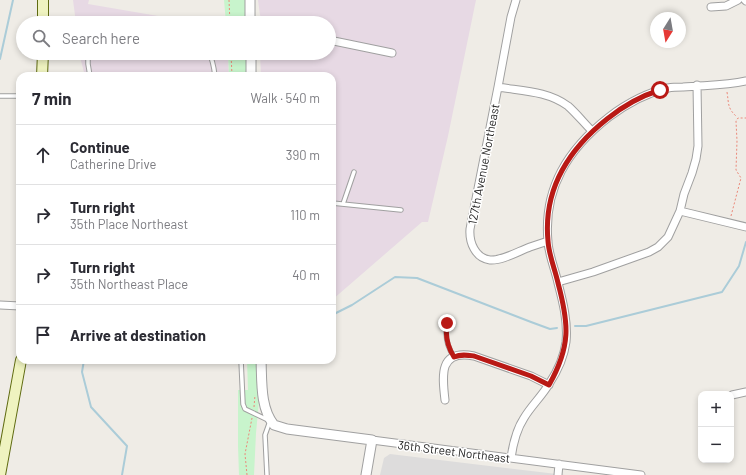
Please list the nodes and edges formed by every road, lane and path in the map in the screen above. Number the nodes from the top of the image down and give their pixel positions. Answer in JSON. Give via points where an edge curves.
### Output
{"nodes":[{"id":1,"x":43,"y":0,"type":"edge"},
{"id":2,"x":229,"y":0,"type":"edge"},
{"id":3,"x":250,"y":0,"type":"edge"},
{"id":4,"x":516,"y":0,"type":"edge"},
{"id":5,"x":738,"y":0,"type":"edge"},
{"id":6,"x":711,"y":7,"type":"dead end"},
{"id":7,"x":43,"y":16,"type":"edge"},
{"id":8,"x":230,"y":16,"type":"edge"},
{"id":9,"x":250,"y":16,"type":"edge"},
{"id":10,"x":336,"y":41,"type":"edge"},
{"id":11,"x":392,"y":53,"type":"dead end"},
{"id":12,"x":43,"y":60,"type":"edge"},
{"id":13,"x":88,"y":60,"type":"edge"},
{"id":14,"x":212,"y":60,"type":"edge"},
{"id":15,"x":231,"y":60,"type":"edge"},
{"id":16,"x":251,"y":60,"type":"edge"},
{"id":17,"x":42,"y":72,"type":"edge"},
{"id":18,"x":89,"y":72,"type":"edge"},
{"id":19,"x":214,"y":72,"type":"edge"},
{"id":20,"x":232,"y":72,"type":"edge"},
{"id":21,"x":251,"y":72,"type":"edge"},
{"id":22,"x":746,"y":81,"type":"edge"},
{"id":23,"x":726,"y":84,"type":"junction"},
{"id":24,"x":697,"y":86,"type":"junction"},
{"id":25,"x":498,"y":87,"type":"junction"},
{"id":26,"x":0,"y":96,"type":"edge"},
{"id":27,"x":16,"y":96,"type":"edge"},
{"id":28,"x":738,"y":118,"type":"junction"},
{"id":29,"x":746,"y":118,"type":"edge"},
{"id":30,"x":592,"y":131,"type":"junction"},
{"id":31,"x":354,"y":172,"type":"dead end"},
{"id":32,"x":336,"y":203,"type":"edge"},
{"id":33,"x":343,"y":204,"type":"junction"},
{"id":34,"x":401,"y":210,"type":"dead end"},
{"id":35,"x":680,"y":211,"type":"junction"},
{"id":36,"x":730,"y":223,"type":"junction"},
{"id":37,"x":746,"y":227,"type":"edge"},
{"id":38,"x":548,"y":241,"type":"junction"},
{"id":39,"x":558,"y":282,"type":"junction"},
{"id":40,"x":0,"y":305,"type":"edge"},
{"id":41,"x":16,"y":306,"type":"edge"},
{"id":42,"x":449,"y":319,"type":"dead end"},
{"id":43,"x":454,"y":357,"type":"junction"},
{"id":44,"x":20,"y":364,"type":"edge"},
{"id":45,"x":240,"y":364,"type":"edge"},
{"id":46,"x":262,"y":364,"type":"edge"},
{"id":47,"x":549,"y":385,"type":"junction"},
{"id":48,"x":746,"y":392,"type":"edge"},
{"id":49,"x":734,"y":395,"type":"edge"},
{"id":50,"x":445,"y":400,"type":"dead end"},
{"id":51,"x":270,"y":421,"type":"junction"},
{"id":52,"x":372,"y":440,"type":"junction"},
{"id":53,"x":245,"y":454,"type":"dead end"},
{"id":54,"x":511,"y":458,"type":"junction"},
{"id":55,"x":559,"y":464,"type":"junction"},
{"id":56,"x":0,"y":475,"type":"edge"},
{"id":57,"x":247,"y":475,"type":"edge"},
{"id":58,"x":267,"y":475,"type":"edge"},
{"id":59,"x":366,"y":475,"type":"edge"},
{"id":60,"x":558,"y":475,"type":"edge"},
{"id":61,"x":641,"y":475,"type":"edge"}],
"edges":[{"from":1,"to":7,"type":"main road"},
{"from":2,"to":8,"type":"path"},
{"from":3,"to":9,"type":"street"},
{"from":4,"to":25,"type":"street","name":"127th Avenue Northeast"},
{"from":5,"to":6,"type":"street","via":[[726,6]]},
{"from":10,"to":11,"type":"street"},
{"from":12,"to":17,"type":"main road"},
{"from":13,"to":18,"type":"lane"},
{"from":14,"to":19,"type":"lane"},
{"from":15,"to":20,"type":"path"},
{"from":16,"to":21,"type":"street"},
{"from":22,"to":23,"type":"street"},
{"from":23,"to":24,"type":"street"},
{"from":23,"to":28,"type":"path","via":[[729,108]]},
{"from":24,"to":30,"type":"street","via":[[668,88],[643,96],[621,108]]},
{"from":24,"to":35,"type":"street","via":[[698,146]]},
{"from":25,"to":30,"type":"street","via":[[545,94],[555,98],[569,107]]},
{"from":25,"to":38,"type":"street","name":"127th Avenue Northeast","via":[[470,229],[471,243],[478,254],[491,260]]},
{"from":26,"to":27,"type":"lane"},
{"from":28,"to":29,"type":"path"},
{"from":28,"to":36,"type":"path","via":[[736,170],[741,178]]},
{"from":30,"to":38,"type":"street","via":[[573,152],[557,180],[549,211]]},
{"from":31,"to":33,"type":"lane"},
{"from":32,"to":33,"type":"lane"},
{"from":33,"to":34,"type":"lane"},
{"from":35,"to":36,"type":"street"},
{"from":35,"to":39,"type":"street","via":[[668,237],[653,250],[594,272]]},
{"from":36,"to":37,"type":"street"},
{"from":38,"to":39,"type":"street"},
{"from":39,"to":47,"type":"street","via":[[566,318],[565,344]]},
{"from":40,"to":41,"type":"street"},
{"from":42,"to":43,"type":"lane","via":[[447,341]]},
{"from":43,"to":47,"type":"street","via":[[474,356]]},
{"from":43,"to":50,"type":"street","via":[[444,369]]},
{"from":44,"to":56,"type":"main road"},
{"from":45,"to":51,"type":"lane","via":[[245,409]]},
{"from":46,"to":51,"type":"street","via":[[264,405]]},
{"from":47,"to":54,"type":"street","via":[[523,419],[517,431]]},
{"from":48,"to":49,"type":"street"},
{"from":51,"to":52,"type":"street","name":"36th Street Northeast","via":[[287,430]]},
{"from":51,"to":58,"type":"lane","via":[[265,435]]},
{"from":52,"to":54,"type":"street","name":"36th Street Northeast"},
{"from":52,"to":59,"type":"street"},
{"from":53,"to":57,"type":"path"},
{"from":54,"to":55,"type":"street","name":"36th Street Northeast"},
{"from":55,"to":60,"type":"street"},
{"from":55,"to":61,"type":"street","name":"36th Street Northeast"}]}
